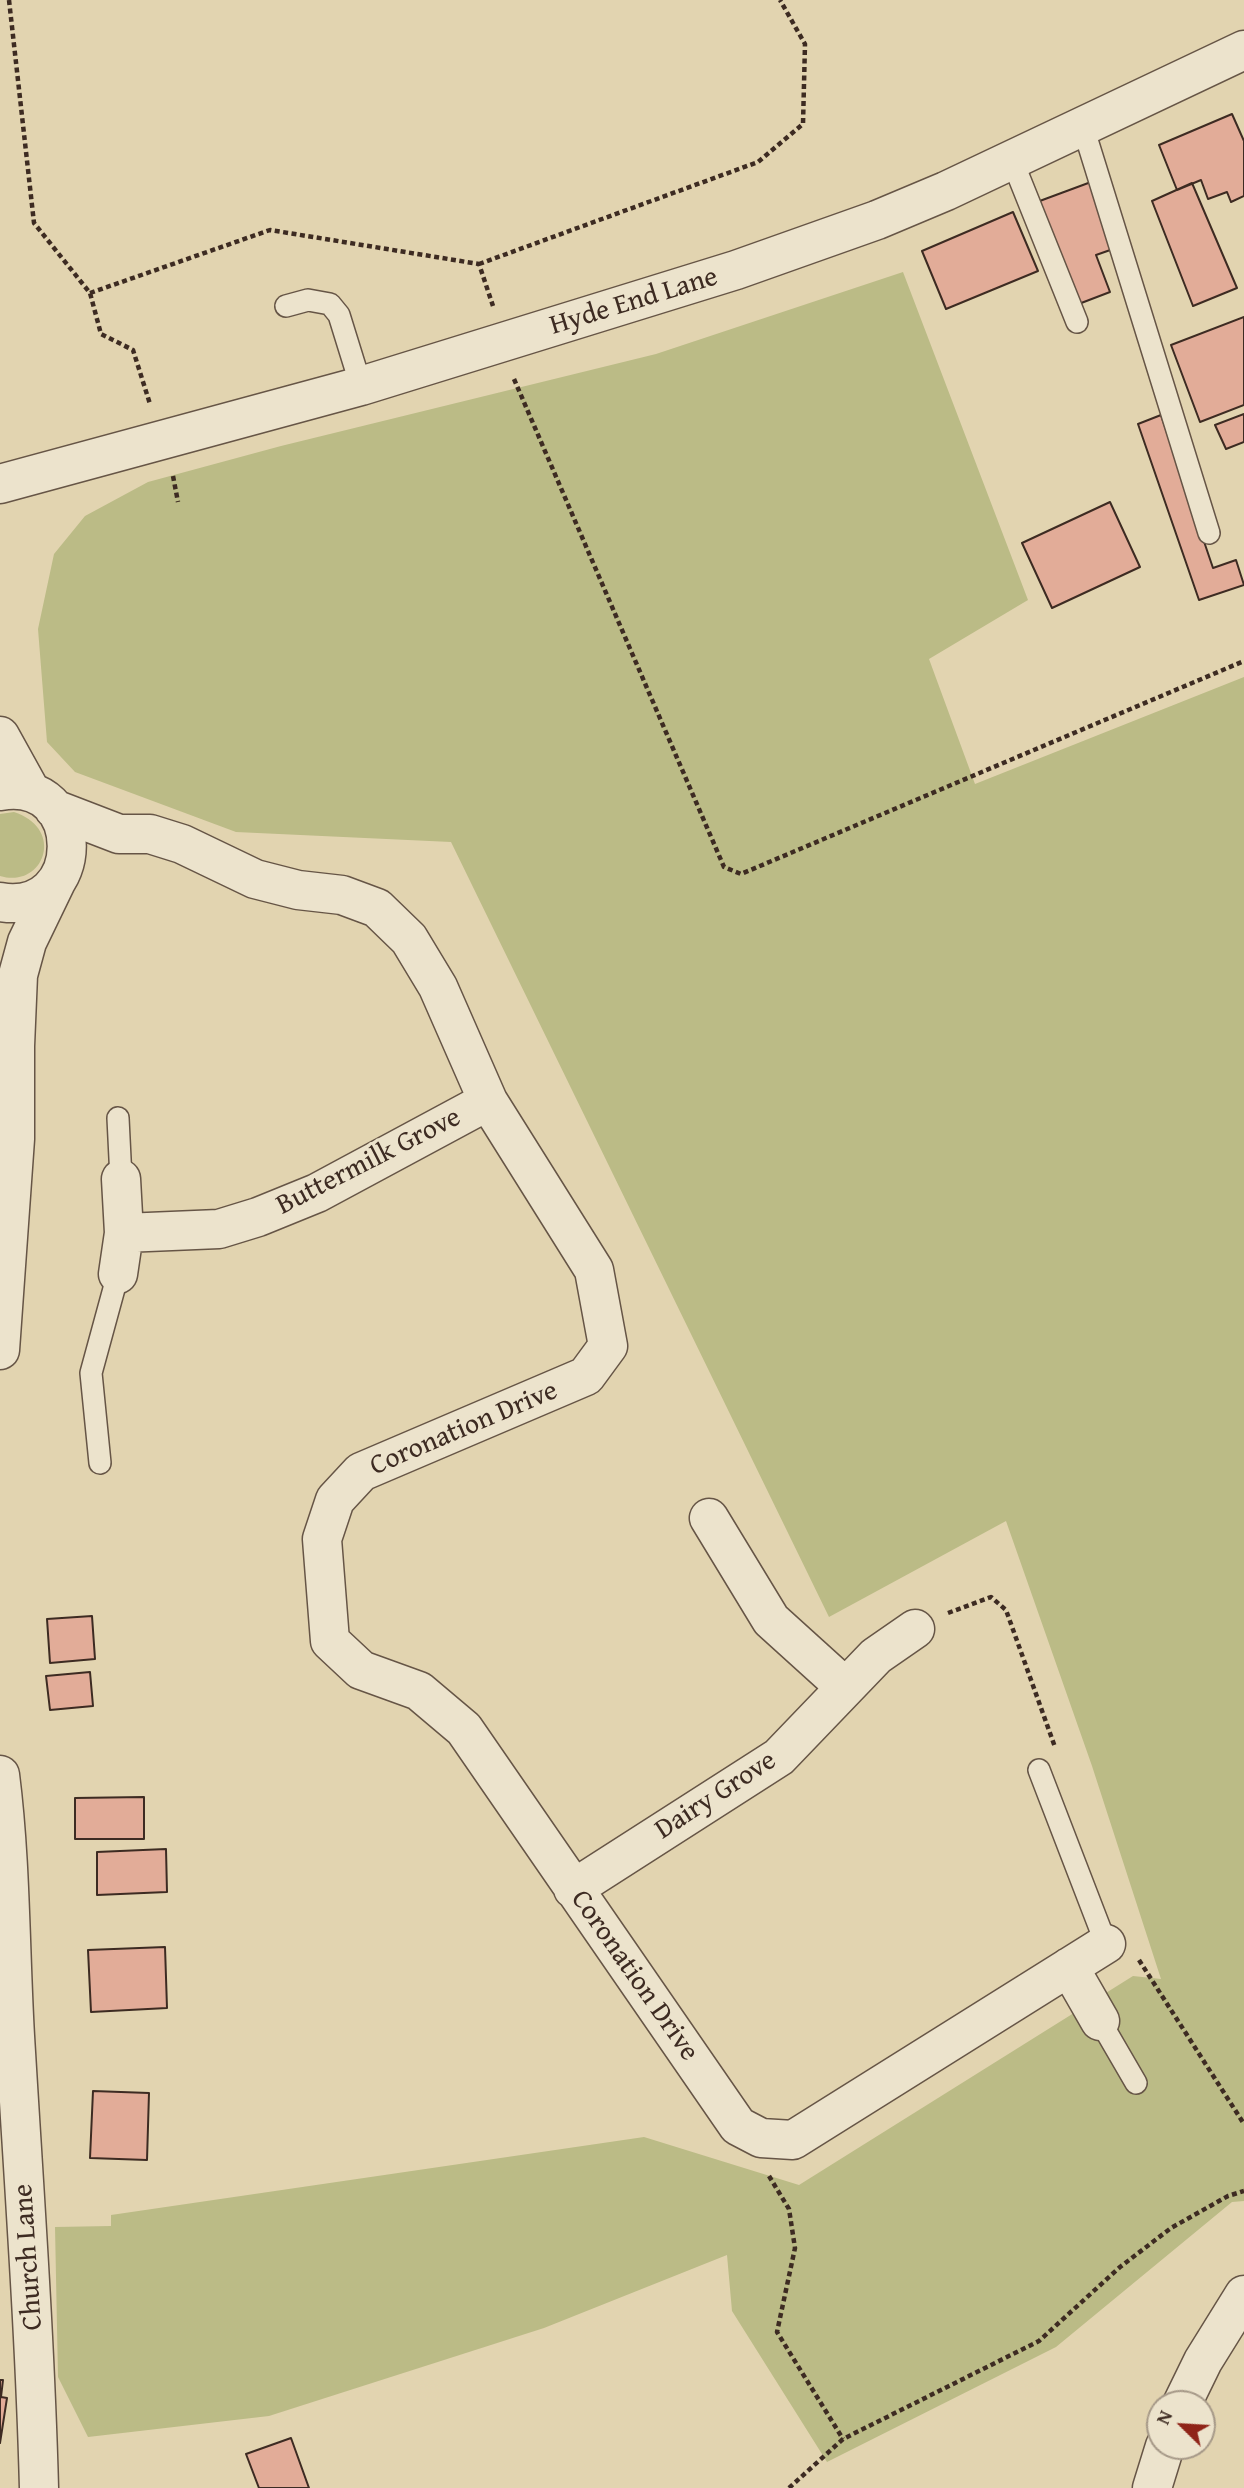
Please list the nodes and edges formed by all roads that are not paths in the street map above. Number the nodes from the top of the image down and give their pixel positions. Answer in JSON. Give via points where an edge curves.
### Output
{"nodes":[{"id":1,"x":1244,"y":50,"type":"edge"},
{"id":2,"x":1083,"y":127,"type":"junction"},
{"id":3,"x":1012,"y":160,"type":"junction"},
{"id":4,"x":286,"y":306,"type":"dead end"},
{"id":5,"x":1077,"y":322,"type":"dead end"},
{"id":6,"x":361,"y":386,"type":"junction"},
{"id":7,"x":0,"y":484,"type":"edge"},
{"id":8,"x":1209,"y":533,"type":"dead end"},
{"id":9,"x":0,"y":736,"type":"edge"},
{"id":10,"x":28,"y":797,"type":"edge"},
{"id":11,"x":120,"y":834,"type":"junction"},
{"id":12,"x":61,"y":871,"type":"junction"},
{"id":13,"x":0,"y":902,"type":"edge"},
{"id":14,"x":0,"y":923,"type":"edge"},
{"id":15,"x":18,"y":975,"type":"junction"},
{"id":16,"x":488,"y":1101,"type":"junction"},
{"id":17,"x":118,"y":1118,"type":"dead end"},
{"id":18,"x":121,"y":1180,"type":"joint"},
{"id":19,"x":124,"y":1233,"type":"junction"},
{"id":20,"x":4,"y":1268,"type":"edge"},
{"id":21,"x":118,"y":1274,"type":"joint"},
{"id":22,"x":0,"y":1350,"type":"edge"},
{"id":23,"x":100,"y":1463,"type":"dead end"},
{"id":24,"x":709,"y":1518,"type":"dead end"},
{"id":25,"x":915,"y":1629,"type":"dead end"},
{"id":26,"x":845,"y":1687,"type":"junction"},
{"id":27,"x":1039,"y":1770,"type":"dead end"},
{"id":28,"x":0,"y":1775,"type":"edge"},
{"id":29,"x":573,"y":1889,"type":"junction"},
{"id":30,"x":1106,"y":1944,"type":"joint"},
{"id":31,"x":1069,"y":1967,"type":"junction"},
{"id":32,"x":1100,"y":2021,"type":"joint"},
{"id":33,"x":1136,"y":2083,"type":"dead end"},
{"id":34,"x":1244,"y":2295,"type":"edge"},
{"id":35,"x":1189,"y":2390,"type":"edge"},
{"id":36,"x":1160,"y":2460,"type":"edge"},
{"id":37,"x":39,"y":2488,"type":"edge"},
{"id":38,"x":1152,"y":2488,"type":"edge"}],
"edges":[{"from":1,"to":2,"type":"street","name":"Hyde End Lane"},
{"from":2,"to":3,"type":"street","name":"Hyde End Lane"},
{"from":2,"to":8,"type":"lane"},
{"from":3,"to":5,"type":"lane"},
{"from":3,"to":6,"type":"street","name":"Hyde End Lane","via":[[839,234],[736,270]]},
{"from":4,"to":6,"type":"lane","via":[[308,300],[330,304],[339,315]]},
{"from":6,"to":7,"type":"street","name":"Hyde End Lane"},
{"from":9,"to":10,"type":"street"},
{"from":10,"to":11,"type":"street","name":"Coronation Drive"},
{"from":10,"to":12,"type":"street","via":[[64,824],[68,841]]},
{"from":11,"to":12,"type":"street","name":"Coronation Drive"},
{"from":11,"to":16,"type":"street","name":"Coronation Drive","via":[[149,834],[183,844],[255,879],[342,895],[377,908],[409,939],[438,987]]},
{"from":12,"to":13,"type":"street","name":"Coronation Drive","via":[[43,894],[27,901]]},
{"from":12,"to":15,"type":"street","via":[[27,942]]},
{"from":14,"to":15,"type":"street"},
{"from":15,"to":20,"type":"street","via":[[15,1139]]},
{"from":16,"to":19,"type":"street","name":"Buttermilk Grove","via":[[317,1193],[258,1217],[219,1228]]},
{"from":16,"to":29,"type":"street","name":"Coronation Drive","via":[[594,1270],[608,1346],[586,1376],[361,1472],[335,1500],[322,1539],[330,1641],[361,1670],[419,1691],[464,1729]]},
{"from":17,"to":18,"type":"lane"},
{"from":18,"to":19,"type":"street"},
{"from":19,"to":21,"type":"street"},
{"from":20,"to":22,"type":"street"},
{"from":21,"to":23,"type":"lane","via":[[91,1373]]},
{"from":24,"to":26,"type":"street","via":[[771,1619]]},
{"from":25,"to":26,"type":"street","name":"Dairy Grove","via":[[876,1656]]},
{"from":26,"to":29,"type":"street","name":"Dairy Grove","via":[[779,1756]]},
{"from":27,"to":30,"type":"lane"},
{"from":28,"to":37,"type":"street","name":"Church Lane"},
{"from":29,"to":31,"type":"street","name":"Coronation Drive","via":[[738,2126],[761,2138],[793,2140]]},
{"from":30,"to":31,"type":"street"},
{"from":31,"to":32,"type":"street"},
{"from":32,"to":33,"type":"lane"},
{"from":34,"to":35,"type":"street"},
{"from":36,"to":38,"type":"street"}]}
